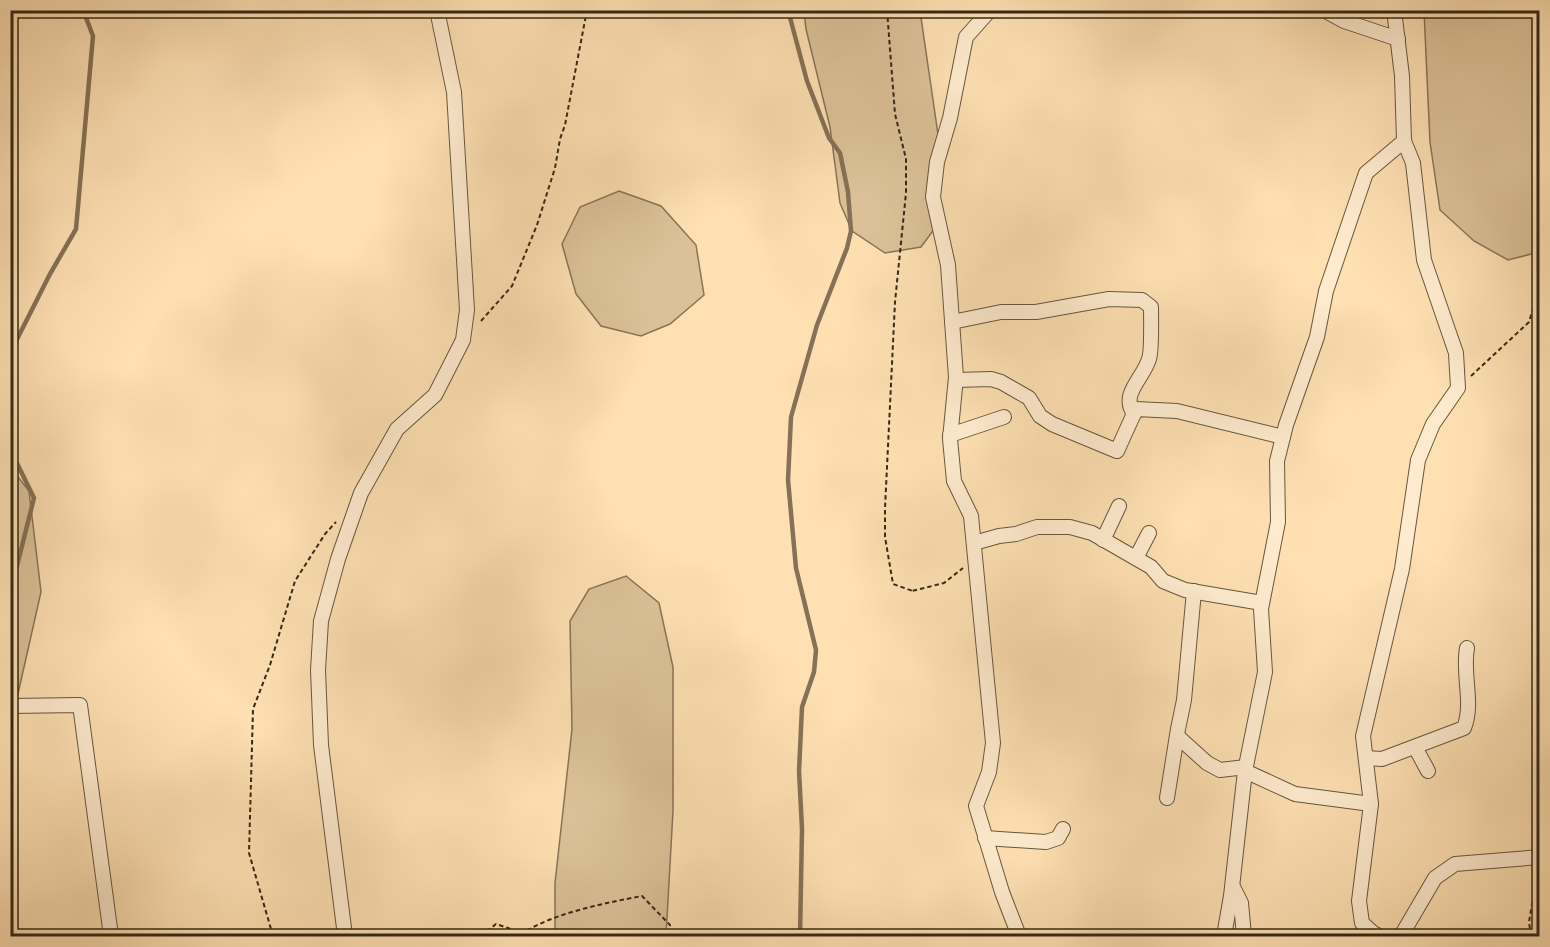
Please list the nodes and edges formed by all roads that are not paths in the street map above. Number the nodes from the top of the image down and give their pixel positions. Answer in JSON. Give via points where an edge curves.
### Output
{"nodes":[{"id":1,"x":15,"y":10,"type":"edge"},
{"id":2,"x":437,"y":10,"type":"edge"},
{"id":3,"x":990,"y":10,"type":"edge"},
{"id":4,"x":1324,"y":10,"type":"edge"},
{"id":5,"x":1394,"y":10,"type":"edge"},
{"id":6,"x":1398,"y":39,"type":"junction"},
{"id":7,"x":10,"y":52,"type":"edge"},
{"id":8,"x":1404,"y":141,"type":"junction"},
{"id":9,"x":952,"y":322,"type":"junction"},
{"id":10,"x":956,"y":380,"type":"junction"},
{"id":11,"x":1134,"y":414,"type":"junction"},
{"id":12,"x":1004,"y":417,"type":"dead end"},
{"id":13,"x":950,"y":435,"type":"junction"},
{"id":14,"x":1283,"y":437,"type":"junction"},
{"id":15,"x":1119,"y":506,"type":"dead end"},
{"id":16,"x":1149,"y":533,"type":"dead end"},
{"id":17,"x":1103,"y":540,"type":"junction"},
{"id":18,"x":974,"y":543,"type":"junction"},
{"id":19,"x":1136,"y":558,"type":"junction"},
{"id":20,"x":1194,"y":591,"type":"junction"},
{"id":21,"x":1262,"y":603,"type":"junction"},
{"id":22,"x":1467,"y":648,"type":"dead end"},
{"id":23,"x":14,"y":706,"type":"edge"},
{"id":24,"x":1177,"y":736,"type":"junction"},
{"id":25,"x":1415,"y":747,"type":"junction"},
{"id":26,"x":1366,"y":759,"type":"junction"},
{"id":27,"x":1245,"y":769,"type":"junction"},
{"id":28,"x":1428,"y":771,"type":"dead end"},
{"id":29,"x":1167,"y":798,"type":"dead end"},
{"id":30,"x":1371,"y":804,"type":"junction"},
{"id":31,"x":1063,"y":829,"type":"dead end"},
{"id":32,"x":985,"y":838,"type":"junction"},
{"id":33,"x":1539,"y":857,"type":"edge"},
{"id":34,"x":1233,"y":886,"type":"junction"},
{"id":35,"x":111,"y":936,"type":"edge"},
{"id":36,"x":345,"y":936,"type":"edge"},
{"id":37,"x":1019,"y":936,"type":"edge"},
{"id":38,"x":1224,"y":936,"type":"edge"},
{"id":39,"x":1244,"y":936,"type":"edge"},
{"id":40,"x":1380,"y":936,"type":"edge"},
{"id":41,"x":1401,"y":936,"type":"edge"}],
"edges":[{"from":1,"to":7,"type":"lane"},
{"from":2,"to":36,"type":"street","via":[[453,92],[467,310],[463,340],[435,395],[397,429],[361,494],[321,621],[321,745]]},
{"from":3,"to":9,"type":"street","via":[[966,37],[937,162],[933,197],[948,265]]},
{"from":4,"to":6,"type":"street"},
{"from":5,"to":6,"type":"street"},
{"from":6,"to":8,"type":"street"},
{"from":8,"to":14,"type":"street","via":[[1366,173]]},
{"from":8,"to":26,"type":"street","via":[[1413,163],[1424,260],[1456,353],[1458,388],[1433,424],[1418,460],[1402,569],[1363,736]]},
{"from":9,"to":10,"type":"street"},
{"from":9,"to":11,"type":"street","via":[[1001,312],[1142,300],[1151,308],[1150,358],[1128,398]]},
{"from":10,"to":11,"type":"street","via":[[1001,382],[1029,398],[1040,416],[1052,424],[1117,451]]},
{"from":10,"to":13,"type":"street"},
{"from":11,"to":14,"type":"street","via":[[1136,410],[1177,411]]},
{"from":12,"to":13,"type":"street"},
{"from":13,"to":18,"type":"street","via":[[954,481],[971,516]]},
{"from":14,"to":21,"type":"street","via":[[1276,461],[1278,522]]},
{"from":15,"to":17,"type":"street"},
{"from":16,"to":19,"type":"street"},
{"from":17,"to":18,"type":"street","via":[[1070,527],[1038,527]]},
{"from":17,"to":19,"type":"street"},
{"from":18,"to":32,"type":"street","via":[[993,743],[989,772],[976,806]]},
{"from":19,"to":20,"type":"street","via":[[1163,580]]},
{"from":20,"to":21,"type":"street"},
{"from":20,"to":24,"type":"street"},
{"from":21,"to":27,"type":"street","via":[[1265,672]]},
{"from":22,"to":25,"type":"street","via":[[1464,663],[1469,716],[1464,728]]},
{"from":23,"to":35,"type":"street","via":[[80,705]]},
{"from":24,"to":27,"type":"street","via":[[1220,770]]},
{"from":24,"to":29,"type":"street"},
{"from":25,"to":26,"type":"street","via":[[1382,759]]},
{"from":25,"to":28,"type":"street"},
{"from":26,"to":30,"type":"street"},
{"from":27,"to":30,"type":"street","via":[[1295,794]]},
{"from":27,"to":34,"type":"street"},
{"from":30,"to":40,"type":"street","via":[[1359,901],[1362,923]]},
{"from":31,"to":32,"type":"street","via":[[1058,838],[1046,842]]},
{"from":32,"to":37,"type":"street"},
{"from":33,"to":41,"type":"street","via":[[1455,864],[1435,878]]},
{"from":34,"to":38,"type":"street"},
{"from":34,"to":39,"type":"street","via":[[1241,903]]}]}
